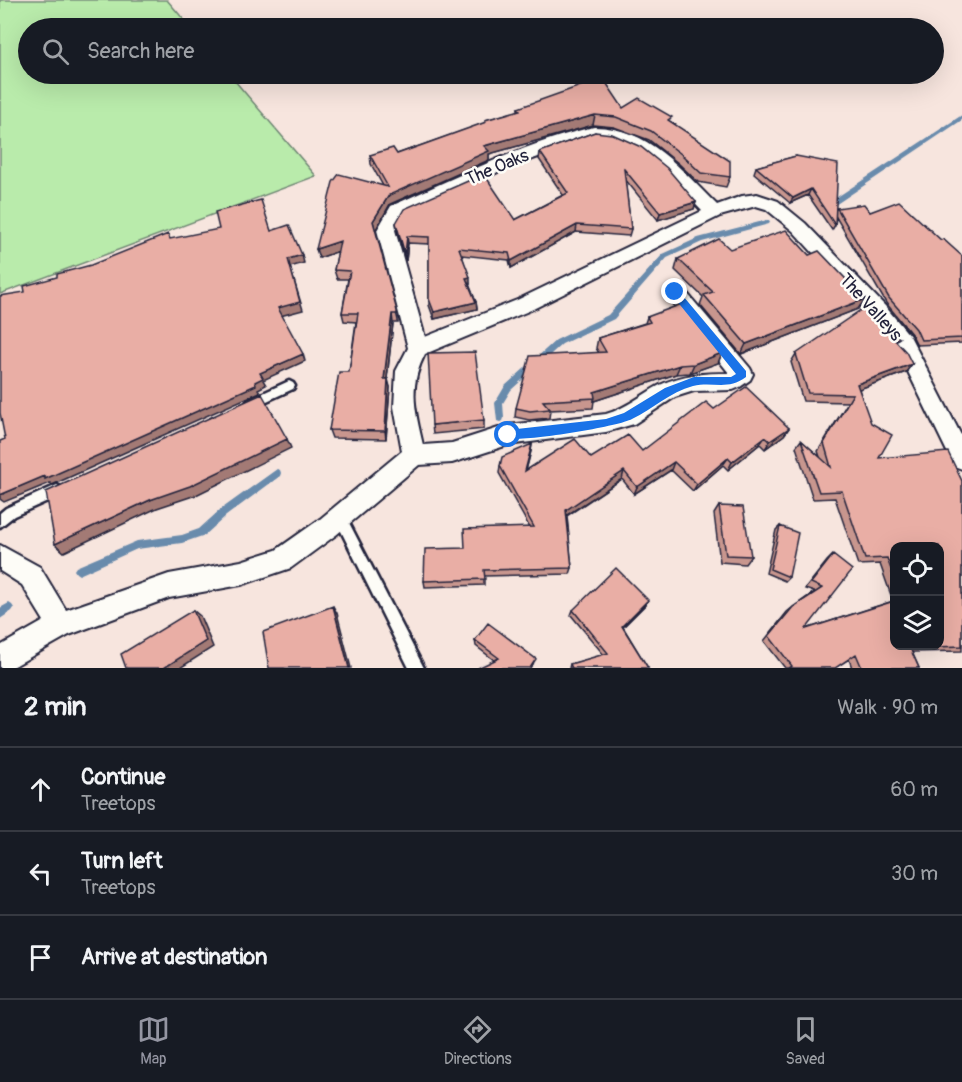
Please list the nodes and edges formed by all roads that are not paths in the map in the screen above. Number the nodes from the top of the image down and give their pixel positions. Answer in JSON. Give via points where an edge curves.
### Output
{"nodes":[{"id":1,"x":714,"y":212,"type":"junction"},
{"id":2,"x":675,"y":292,"type":"dead end"},
{"id":3,"x":418,"y":348,"type":"junction"},
{"id":4,"x":289,"y":386,"type":"dead end"},
{"id":5,"x":238,"y":409,"type":"edge"},
{"id":6,"x":414,"y":455,"type":"junction"},
{"id":7,"x":962,"y":459,"type":"edge"},
{"id":8,"x":73,"y":484,"type":"edge"},
{"id":9,"x":340,"y":517,"type":"junction"},
{"id":10,"x":0,"y":521,"type":"edge"},
{"id":11,"x":0,"y":557,"type":"edge"},
{"id":12,"x":61,"y":625,"type":"junction"},
{"id":13,"x":0,"y":660,"type":"edge"},
{"id":14,"x":417,"y":668,"type":"edge"}],
"edges":[{"from":1,"to":3,"type":"street","name":"The Valleys","via":[[524,305]]},
{"from":1,"to":3,"type":"street","name":"The Oaks","via":[[651,150],[610,132],[576,136],[398,210],[386,230]]},
{"from":1,"to":7,"type":"street","name":"The Valleys","via":[[757,200],[772,205],[799,227],[903,342]]},
{"from":2,"to":6,"type":"street","via":[[743,374],[733,381],[694,382],[668,391],[627,417],[606,423],[508,435],[452,453]]},
{"from":3,"to":6,"type":"street","via":[[406,371],[404,407]]},
{"from":4,"to":5,"type":"lane"},
{"from":6,"to":9,"type":"street"},
{"from":8,"to":10,"type":"lane","via":[[10,512]]},
{"from":9,"to":12,"type":"street","via":[[282,560],[241,573],[169,586]]},
{"from":9,"to":14,"type":"lane"},
{"from":11,"to":12,"type":"street","via":[[31,576]]},
{"from":12,"to":13,"type":"street"}]}
